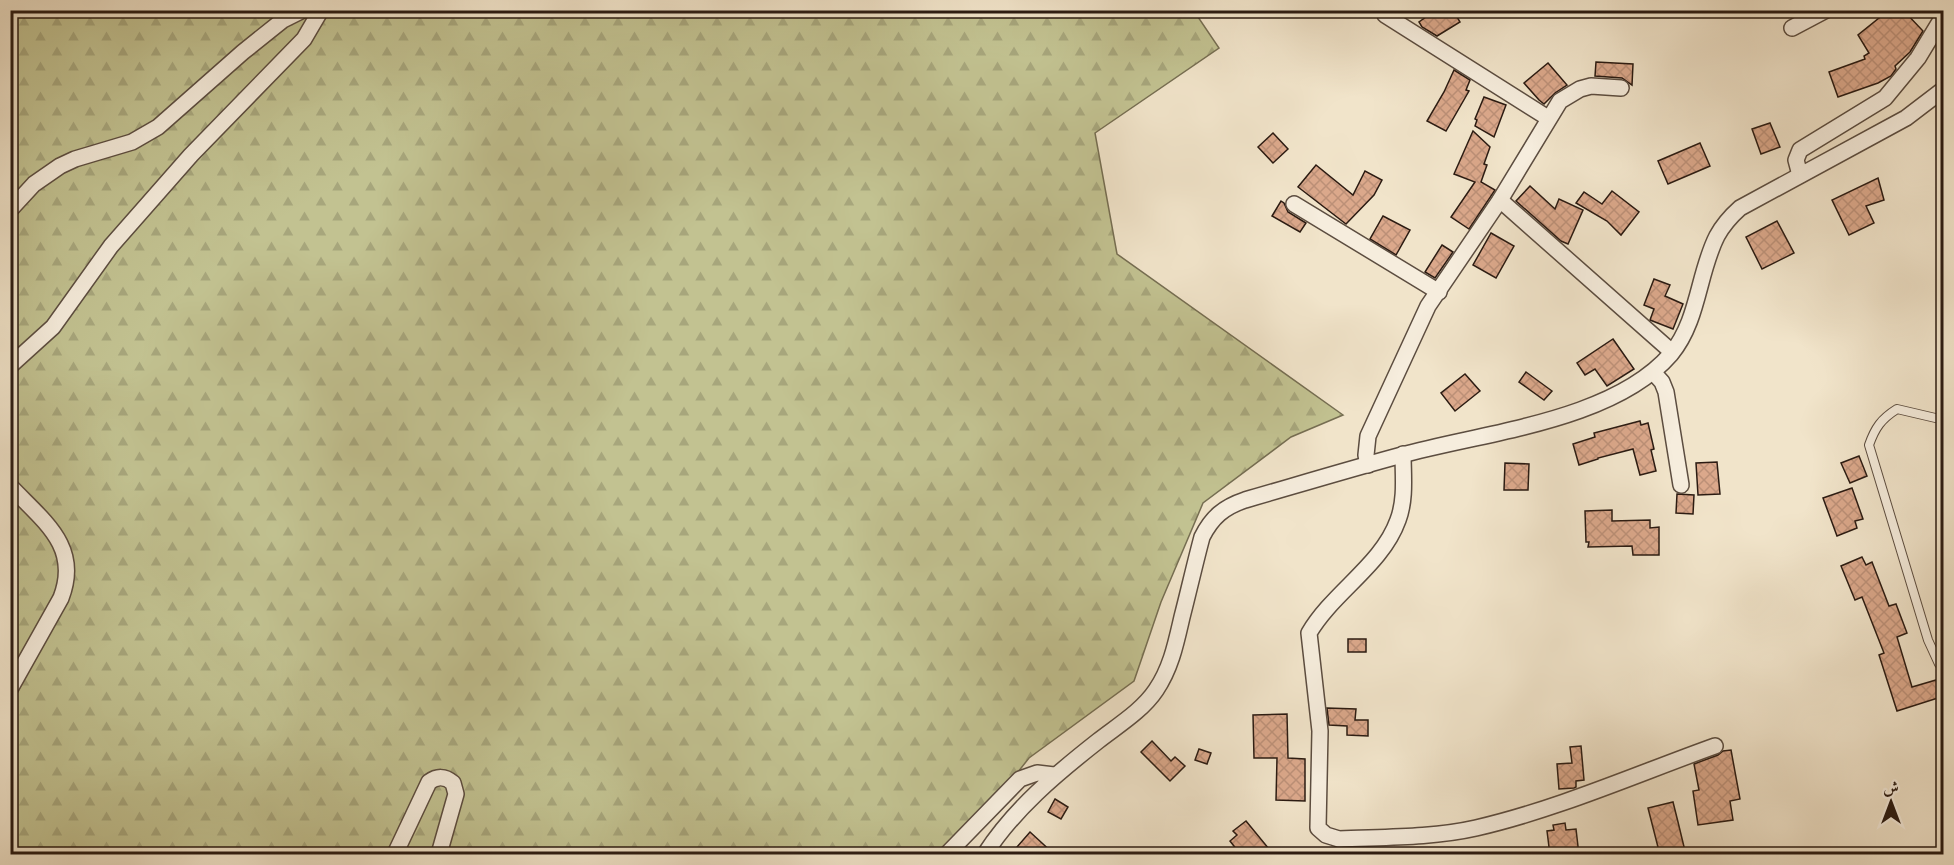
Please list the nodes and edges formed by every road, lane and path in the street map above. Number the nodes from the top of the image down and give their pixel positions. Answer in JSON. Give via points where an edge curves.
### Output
{"nodes":[{"id":1,"x":303,"y":10,"type":"edge"},
{"id":2,"x":321,"y":10,"type":"edge"},
{"id":3,"x":1826,"y":10,"type":"edge"},
{"id":4,"x":1385,"y":15,"type":"dead end"},
{"id":5,"x":1944,"y":15,"type":"edge"},
{"id":6,"x":1792,"y":28,"type":"dead end"},
{"id":7,"x":1621,"y":88,"type":"dead end"},
{"id":8,"x":1944,"y":89,"type":"edge"},
{"id":9,"x":1548,"y":118,"type":"junction"},
{"id":10,"x":1800,"y":175,"type":"junction"},
{"id":11,"x":1500,"y":200,"type":"junction"},
{"id":12,"x":1294,"y":204,"type":"dead end"},
{"id":13,"x":10,"y":210,"type":"edge"},
{"id":14,"x":1438,"y":292,"type":"junction"},
{"id":15,"x":1672,"y":352,"type":"junction"},
{"id":16,"x":10,"y":366,"type":"edge"},
{"id":17,"x":1653,"y":372,"type":"junction"},
{"id":18,"x":1944,"y":420,"type":"edge"},
{"id":19,"x":1402,"y":454,"type":"junction"},
{"id":20,"x":1368,"y":465,"type":"junction"},
{"id":21,"x":1681,"y":485,"type":"dead end"},
{"id":22,"x":10,"y":486,"type":"edge"},
{"id":23,"x":1944,"y":667,"type":"edge"},
{"id":24,"x":10,"y":689,"type":"edge"},
{"id":25,"x":1715,"y":746,"type":"dead end"},
{"id":26,"x":1054,"y":775,"type":"junction"},
{"id":27,"x":395,"y":855,"type":"edge"},
{"id":28,"x":439,"y":855,"type":"edge"},
{"id":29,"x":947,"y":855,"type":"edge"},
{"id":30,"x":985,"y":855,"type":"edge"}],
"edges":[{"from":1,"to":13,"type":"street","via":[[243,52],[159,127],[132,142],[60,166],[34,184]]},
{"from":2,"to":16,"type":"street","via":[[304,39],[191,155],[111,246],[53,327]]},
{"from":3,"to":6,"type":"street"},
{"from":4,"to":9,"type":"street"},
{"from":5,"to":10,"type":"street","via":[[1918,58],[1885,98],[1800,150],[1796,160]]},
{"from":7,"to":9,"type":"street","via":[[1580,89],[1560,101]]},
{"from":8,"to":10,"type":"street","via":[[1906,118]]},
{"from":9,"to":11,"type":"street"},
{"from":10,"to":15,"type":"street","via":[[1740,208],[1727,221],[1717,237],[1686,330]]},
{"from":11,"to":14,"type":"street"},
{"from":11,"to":15,"type":"street"},
{"from":12,"to":14,"type":"street"},
{"from":14,"to":20,"type":"street","via":[[1368,436]]},
{"from":15,"to":17,"type":"street"},
{"from":17,"to":19,"type":"street","via":[[1632,387],[1569,415]]},
{"from":17,"to":21,"type":"street","via":[[1666,393]]},
{"from":18,"to":23,"type":"lane","via":[[1897,409],[1875,427],[1869,445],[1928,640]]},
{"from":19,"to":20,"type":"street"},
{"from":19,"to":25,"type":"street","via":[[1403,494],[1398,520],[1381,551],[1309,633],[1320,730],[1318,828],[1339,839],[1475,828],[1549,807]]},
{"from":20,"to":26,"type":"street","via":[[1245,500],[1219,513],[1202,537],[1175,649],[1155,692],[1139,710]]},
{"from":22,"to":24,"type":"street","via":[[54,533],[62,545],[68,572],[61,598]]},
{"from":26,"to":29,"type":"street","via":[[1037,773],[1020,779]]},
{"from":26,"to":30,"type":"street"},
{"from":27,"to":28,"type":"street","via":[[429,782],[443,777],[453,783],[456,794]]}]}
